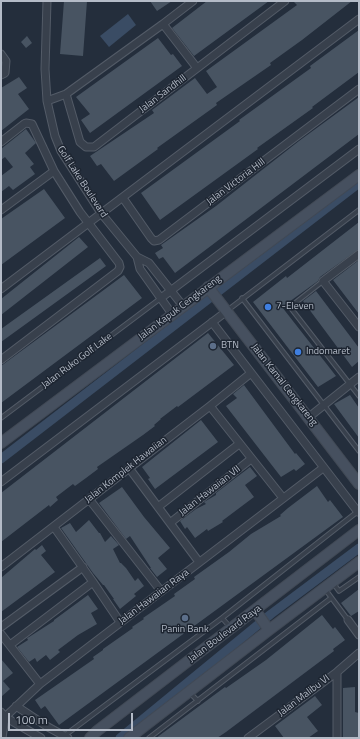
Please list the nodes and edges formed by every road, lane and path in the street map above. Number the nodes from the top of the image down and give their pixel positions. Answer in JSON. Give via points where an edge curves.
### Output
{"nodes":[{"id":1,"x":47,"y":1,"type":"edge"},
{"id":2,"x":193,"y":1,"type":"edge"},
{"id":3,"x":285,"y":1,"type":"edge"},
{"id":4,"x":359,"y":19,"type":"edge"},
{"id":5,"x":163,"y":24,"type":"junction"},
{"id":6,"x":1,"y":54,"type":"edge"},
{"id":7,"x":198,"y":68,"type":"junction"},
{"id":8,"x":1,"y":75,"type":"edge"},
{"id":9,"x":359,"y":89,"type":"edge"},
{"id":10,"x":66,"y":94,"type":"junction"},
{"id":11,"x":47,"y":101,"type":"junction"},
{"id":12,"x":1,"y":142,"type":"edge"},
{"id":13,"x":359,"y":149,"type":"edge"},
{"id":14,"x":54,"y":171,"type":"junction"},
{"id":15,"x":359,"y":175,"type":"edge"},
{"id":16,"x":123,"y":198,"type":"junction"},
{"id":17,"x":1,"y":210,"type":"edge"},
{"id":18,"x":359,"y":210,"type":"edge"},
{"id":19,"x":101,"y":213,"type":"junction"},
{"id":20,"x":89,"y":223,"type":"junction"},
{"id":21,"x":359,"y":254,"type":"edge"},
{"id":22,"x":137,"y":257,"type":"junction"},
{"id":23,"x":323,"y":281,"type":"junction"},
{"id":24,"x":1,"y":289,"type":"edge"},
{"id":25,"x":209,"y":289,"type":"junction"},
{"id":26,"x":172,"y":290,"type":"junction"},
{"id":27,"x":161,"y":298,"type":"junction"},
{"id":28,"x":242,"y":298,"type":"junction"},
{"id":29,"x":183,"y":306,"type":"junction"},
{"id":30,"x":227,"y":311,"type":"junction"},
{"id":31,"x":172,"y":314,"type":"junction"},
{"id":32,"x":212,"y":322,"type":"junction"},
{"id":33,"x":359,"y":327,"type":"edge"},
{"id":34,"x":1,"y":360,"type":"edge"},
{"id":35,"x":251,"y":373,"type":"junction"},
{"id":36,"x":359,"y":377,"type":"edge"},
{"id":37,"x":350,"y":384,"type":"junction"},
{"id":38,"x":359,"y":396,"type":"edge"},
{"id":39,"x":324,"y":405,"type":"junction"},
{"id":40,"x":210,"y":406,"type":"junction"},
{"id":41,"x":309,"y":417,"type":"junction"},
{"id":42,"x":1,"y":418,"type":"edge"},
{"id":43,"x":1,"y":442,"type":"edge"},
{"id":44,"x":239,"y":444,"type":"junction"},
{"id":45,"x":359,"y":451,"type":"edge"},
{"id":46,"x":251,"y":459,"type":"junction"},
{"id":47,"x":129,"y":468,"type":"junction"},
{"id":48,"x":323,"y":468,"type":"junction"},
{"id":49,"x":1,"y":482,"type":"edge"},
{"id":50,"x":359,"y":484,"type":"edge"},
{"id":51,"x":283,"y":498,"type":"junction"},
{"id":52,"x":89,"y":499,"type":"junction"},
{"id":53,"x":158,"y":507,"type":"junction"},
{"id":54,"x":358,"y":513,"type":"edge"},
{"id":55,"x":170,"y":523,"type":"junction"},
{"id":56,"x":54,"y":527,"type":"junction"},
{"id":57,"x":359,"y":530,"type":"edge"},
{"id":58,"x":199,"y":562,"type":"junction"},
{"id":59,"x":359,"y":562,"type":"edge"},
{"id":60,"x":1,"y":567,"type":"edge"},
{"id":61,"x":82,"y":567,"type":"junction"},
{"id":62,"x":359,"y":577,"type":"edge"},
{"id":63,"x":93,"y":582,"type":"junction"},
{"id":64,"x":328,"y":585,"type":"junction"},
{"id":65,"x":161,"y":591,"type":"junction"},
{"id":66,"x":331,"y":598,"type":"junction"},
{"id":67,"x":256,"y":611,"type":"junction"},
{"id":68,"x":222,"y":618,"type":"junction"},
{"id":69,"x":348,"y":620,"type":"joint"},
{"id":70,"x":120,"y":622,"type":"junction"},
{"id":71,"x":1,"y":627,"type":"edge"},
{"id":72,"x":232,"y":628,"type":"junction"},
{"id":73,"x":268,"y":628,"type":"junction"},
{"id":74,"x":1,"y":634,"type":"edge"},
{"id":75,"x":359,"y":635,"type":"edge"},
{"id":76,"x":10,"y":645,"type":"junction"},
{"id":77,"x":359,"y":653,"type":"edge"},
{"id":78,"x":337,"y":672,"type":"junction"},
{"id":79,"x":40,"y":684,"type":"junction"},
{"id":80,"x":189,"y":692,"type":"junction"},
{"id":81,"x":198,"y":702,"type":"junction"},
{"id":82,"x":16,"y":706,"type":"junction"},
{"id":83,"x":3,"y":714,"type":"edge"},
{"id":84,"x":48,"y":727,"type":"junction"},
{"id":85,"x":2,"y":730,"type":"edge"},
{"id":86,"x":66,"y":737,"type":"edge"},
{"id":87,"x":335,"y":737,"type":"edge"},
{"id":88,"x":2,"y":738,"type":"edge"},
{"id":89,"x":42,"y":738,"type":"edge"},
{"id":90,"x":90,"y":738,"type":"edge"},
{"id":91,"x":129,"y":738,"type":"edge"},
{"id":92,"x":148,"y":738,"type":"edge"},
{"id":93,"x":248,"y":738,"type":"edge"}],
"edges":[{"from":1,"to":11,"type":"street","name":"Golf Lake Boulevard"},
{"from":2,"to":5,"type":"street"},
{"from":3,"to":7,"type":"street","name":"Jalan Sandhill"},
{"from":4,"to":16,"type":"street"},
{"from":5,"to":7,"type":"street"},
{"from":5,"to":10,"type":"street"},
{"from":6,"to":8,"type":"street","via":[[6,61],[5,72]]},
{"from":7,"to":10,"type":"street","name":"Jalan Sandhill","via":[[94,147],[86,147],[80,142]]},
{"from":9,"to":16,"type":"street","name":"Jalan Victoria Hill","via":[[159,240],[154,241],[151,238]]},
{"from":10,"to":11,"type":"street"},
{"from":11,"to":19,"type":"street","name":"Golf Lake Boulevard","via":[[54,136],[61,151]]},
{"from":12,"to":14,"type":"street","via":[[24,124],[32,124]]},
{"from":13,"to":26,"type":"street"},
{"from":14,"to":17,"type":"street"},
{"from":14,"to":20,"type":"street"},
{"from":15,"to":25,"type":"street","name":"Jalan Kapuk Cengkareng"},
{"from":16,"to":19,"type":"street"},
{"from":18,"to":28,"type":"lane"},
{"from":19,"to":20,"type":"street"},
{"from":19,"to":22,"type":"street","name":"Golf Lake Boulevard"},
{"from":20,"to":24,"type":"street"},
{"from":20,"to":34,"type":"street","via":[[119,263],[118,271]]},
{"from":21,"to":23,"type":"street"},
{"from":22,"to":26,"type":"street","name":"Golf Lake Boulevard","via":[[149,263]]},
{"from":22,"to":27,"type":"street","name":"Golf Lake Boulevard","via":[[140,269]]},
{"from":23,"to":33,"type":"street"},
{"from":23,"to":37,"type":"lane","via":[[290,307]]},
{"from":25,"to":29,"type":"street","name":"Jalan Kapuk Cengkareng"},
{"from":25,"to":30,"type":"street","name":"Jalan Kamal Cengkareng"},
{"from":26,"to":27,"type":"street"},
{"from":26,"to":29,"type":"street","name":"Golf Lake Boulevard"},
{"from":27,"to":31,"type":"street","name":"Golf Lake Boulevard"},
{"from":27,"to":42,"type":"lane","name":"Jalan Ruko Golf Lake"},
{"from":28,"to":30,"type":"lane"},
{"from":28,"to":39,"type":"lane"},
{"from":29,"to":31,"type":"street","name":"Jalan Kapuk Cengkareng"},
{"from":30,"to":32,"type":"street"},
{"from":30,"to":41,"type":"street","name":"Jalan Kamal Cengkareng"},
{"from":31,"to":43,"type":"street","name":"Jalan Kapuk Cengkareng"},
{"from":32,"to":35,"type":"street"},
{"from":32,"to":49,"type":"street"},
{"from":35,"to":40,"type":"street","name":"Jalan Komplek Hawaiian"},
{"from":35,"to":48,"type":"street"},
{"from":36,"to":37,"type":"street"},
{"from":37,"to":38,"type":"lane"},
{"from":37,"to":39,"type":"street"},
{"from":39,"to":41,"type":"street"},
{"from":39,"to":45,"type":"lane"},
{"from":40,"to":44,"type":"street"},
{"from":40,"to":47,"type":"street","name":"Jalan Komplek Hawaiian"},
{"from":41,"to":50,"type":"street","name":"Jalan Kamal Cengkareng"},
{"from":44,"to":46,"type":"street"},
{"from":44,"to":53,"type":"street"},
{"from":46,"to":51,"type":"street"},
{"from":46,"to":55,"type":"street","name":"Jalan Hawaiian VII"},
{"from":47,"to":52,"type":"street","name":"Jalan Komplek Hawaiian"},
{"from":47,"to":53,"type":"street"},
{"from":48,"to":51,"type":"street","name":"Jalan Hawaiian Raya"},
{"from":48,"to":54,"type":"street"},
{"from":51,"to":58,"type":"street","name":"Jalan Hawaiian Raya"},
{"from":52,"to":56,"type":"street","name":"Jalan Komplek Hawaiian"},
{"from":52,"to":65,"type":"street"},
{"from":53,"to":55,"type":"street"},
{"from":54,"to":68,"type":"lane"},
{"from":55,"to":58,"type":"street"},
{"from":56,"to":60,"type":"street","name":"Jalan Komplek Hawaiian"},
{"from":56,"to":61,"type":"street"},
{"from":57,"to":67,"type":"street","name":"Jalan Boulevard Raya"},
{"from":58,"to":65,"type":"street","name":"Jalan Hawaiian Raya"},
{"from":59,"to":64,"type":"street"},
{"from":61,"to":63,"type":"street"},
{"from":61,"to":71,"type":"street"},
{"from":62,"to":64,"type":"lane","via":[[340,591]]},
{"from":63,"to":70,"type":"street"},
{"from":63,"to":76,"type":"street"},
{"from":64,"to":66,"type":"lane"},
{"from":64,"to":73,"type":"street"},
{"from":65,"to":70,"type":"street","name":"Jalan Hawaiian Raya"},
{"from":66,"to":69,"type":"lane"},
{"from":66,"to":81,"type":"lane"},
{"from":67,"to":72,"type":"street","name":"Jalan Boulevard Raya"},
{"from":67,"to":73,"type":"street"},
{"from":68,"to":72,"type":"lane"},
{"from":68,"to":86,"type":"lane"},
{"from":69,"to":75,"type":"street"},
{"from":70,"to":79,"type":"street","name":"Jalan Hawaiian Raya"},
{"from":72,"to":90,"type":"street","name":"Jalan Boulevard Raya"},
{"from":73,"to":80,"type":"street"},
{"from":74,"to":76,"type":"street"},
{"from":76,"to":79,"type":"street"},
{"from":77,"to":78,"type":"street","name":"Jalan Malibu VI"},
{"from":78,"to":87,"type":"street"},
{"from":78,"to":93,"type":"street","name":"Jalan Malibu VI"},
{"from":79,"to":82,"type":"street","name":"Jalan Hawaiian Raya"},
{"from":80,"to":81,"type":"lane"},
{"from":80,"to":91,"type":"street"},
{"from":81,"to":92,"type":"lane"},
{"from":82,"to":83,"type":"street","name":"Jalan Hawaiian Raya"},
{"from":82,"to":84,"type":"street"},
{"from":83,"to":85,"type":"street"},
{"from":83,"to":89,"type":"street"},
{"from":84,"to":86,"type":"street"},
{"from":84,"to":89,"type":"street"},
{"from":85,"to":88,"type":"street"}]}
